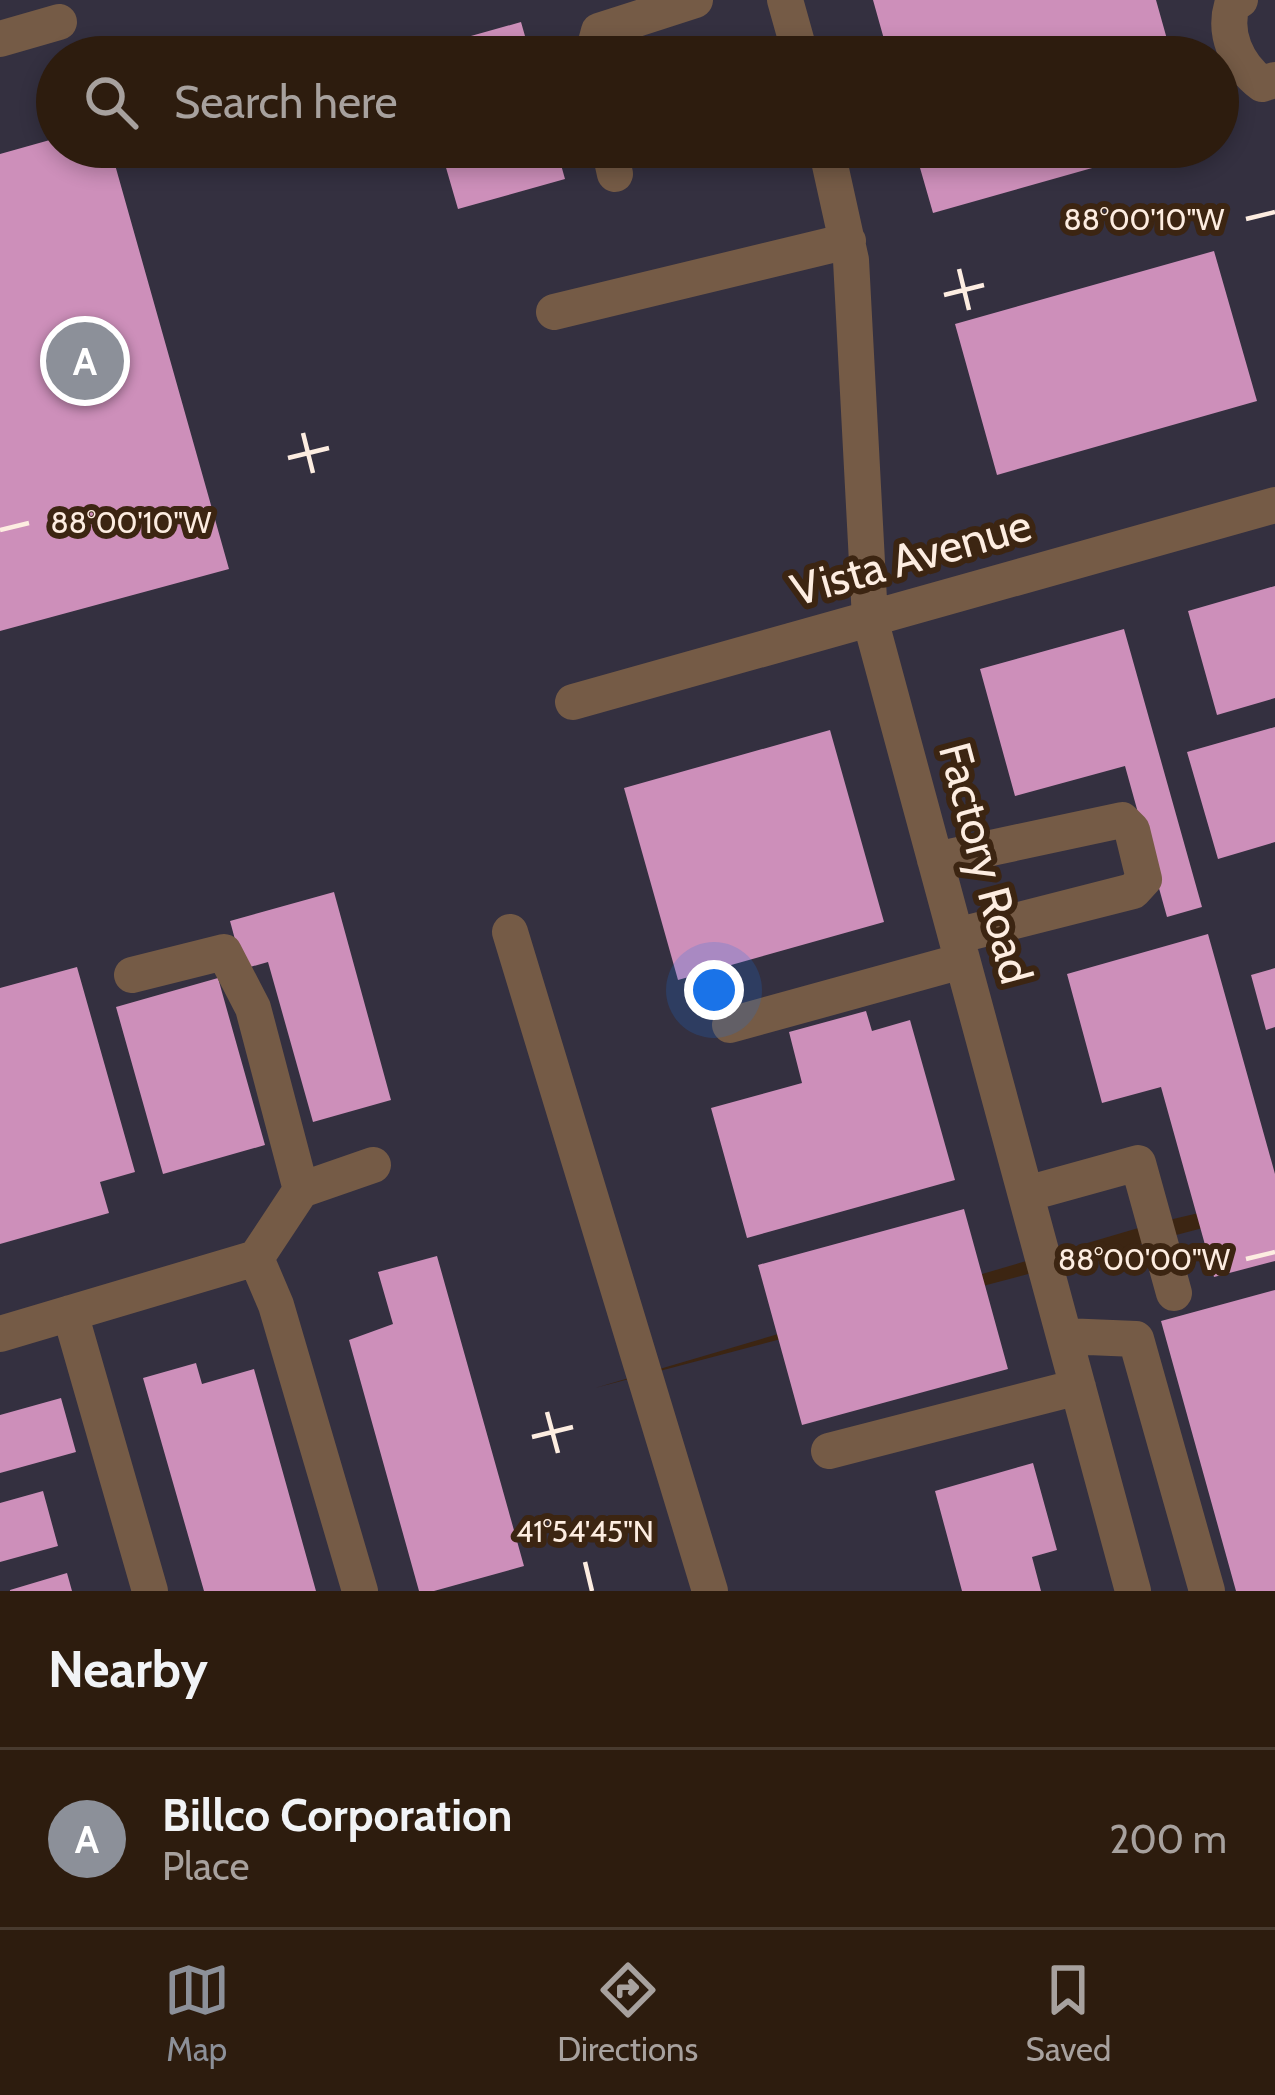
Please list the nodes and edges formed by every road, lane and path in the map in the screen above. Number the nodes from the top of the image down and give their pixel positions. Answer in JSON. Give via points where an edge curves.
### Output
{"nodes":[{"id":1,"x":695,"y":0,"type":"edge"},
{"id":2,"x":785,"y":0,"type":"edge"},
{"id":3,"x":1240,"y":0,"type":"edge"},
{"id":4,"x":59,"y":22,"type":"dead end"},
{"id":5,"x":598,"y":36,"type":"edge"},
{"id":6,"x":795,"y":36,"type":"edge"},
{"id":7,"x":1232,"y":36,"type":"edge"},
{"id":8,"x":0,"y":39,"type":"edge"},
{"id":9,"x":1239,"y":61,"type":"edge"},
{"id":10,"x":1275,"y":80,"type":"edge"},
{"id":11,"x":831,"y":168,"type":"edge"},
{"id":12,"x":848,"y":241,"type":"junction"},
{"id":13,"x":554,"y":312,"type":"dead end"},
{"id":14,"x":1275,"y":505,"type":"edge"},
{"id":15,"x":870,"y":619,"type":"junction"},
{"id":16,"x":573,"y":701,"type":"dead end"},
{"id":17,"x":935,"y":860,"type":"junction"},
{"id":18,"x":510,"y":932,"type":"dead end"},
{"id":19,"x":959,"y":948,"type":"junction"},
{"id":20,"x":132,"y":975,"type":"dead end"},
{"id":21,"x":730,"y":1025,"type":"dead end"},
{"id":22,"x":373,"y":1165,"type":"dead end"},
{"id":23,"x":301,"y":1190,"type":"junction"},
{"id":24,"x":1026,"y":1195,"type":"junction"},
{"id":25,"x":256,"y":1258,"type":"junction"},
{"id":26,"x":1174,"y":1293,"type":"dead end"},
{"id":27,"x":70,"y":1313,"type":"junction"},
{"id":28,"x":0,"y":1334,"type":"edge"},
{"id":29,"x":1064,"y":1336,"type":"junction"},
{"id":30,"x":1078,"y":1387,"type":"junction"},
{"id":31,"x":829,"y":1450,"type":"dead end"},
{"id":32,"x":150,"y":1591,"type":"edge"},
{"id":33,"x":360,"y":1591,"type":"edge"},
{"id":34,"x":710,"y":1591,"type":"edge"},
{"id":35,"x":1132,"y":1591,"type":"edge"},
{"id":36,"x":1208,"y":1591,"type":"edge"}],
"edges":[{"from":1,"to":5,"type":"street"},
{"from":2,"to":6,"type":"street"},
{"from":3,"to":7,"type":"street","via":[[1227,19]]},
{"from":4,"to":8,"type":"street"},
{"from":9,"to":10,"type":"street","via":[[1262,84]]},
{"from":11,"to":12,"type":"street","name":"Factory Road"},
{"from":12,"to":13,"type":"street"},
{"from":12,"to":15,"type":"street","name":"Factory Road"},
{"from":14,"to":15,"type":"street","name":"Vista Avenue"},
{"from":15,"to":16,"type":"street","name":"Vista Avenue"},
{"from":15,"to":17,"type":"street","name":"Factory Road"},
{"from":17,"to":19,"type":"street","name":"Factory Road"},
{"from":17,"to":19,"type":"street","via":[[1122,820],[1132,830],[1144,879],[1133,891]]},
{"from":18,"to":34,"type":"street"},
{"from":19,"to":21,"type":"street"},
{"from":19,"to":24,"type":"street","name":"Factory Road"},
{"from":20,"to":23,"type":"street","via":[[224,952],[253,1007]]},
{"from":22,"to":23,"type":"street"},
{"from":23,"to":25,"type":"street"},
{"from":24,"to":26,"type":"street","via":[[1138,1163]]},
{"from":24,"to":29,"type":"street","name":"Factory Road"},
{"from":25,"to":27,"type":"street"},
{"from":25,"to":33,"type":"street"},
{"from":27,"to":28,"type":"street"},
{"from":27,"to":32,"type":"street"},
{"from":29,"to":30,"type":"street","name":"Factory Road"},
{"from":29,"to":36,"type":"street","via":[[1136,1339]]},
{"from":30,"to":31,"type":"street"},
{"from":30,"to":35,"type":"street","name":"Factory Road"}]}
